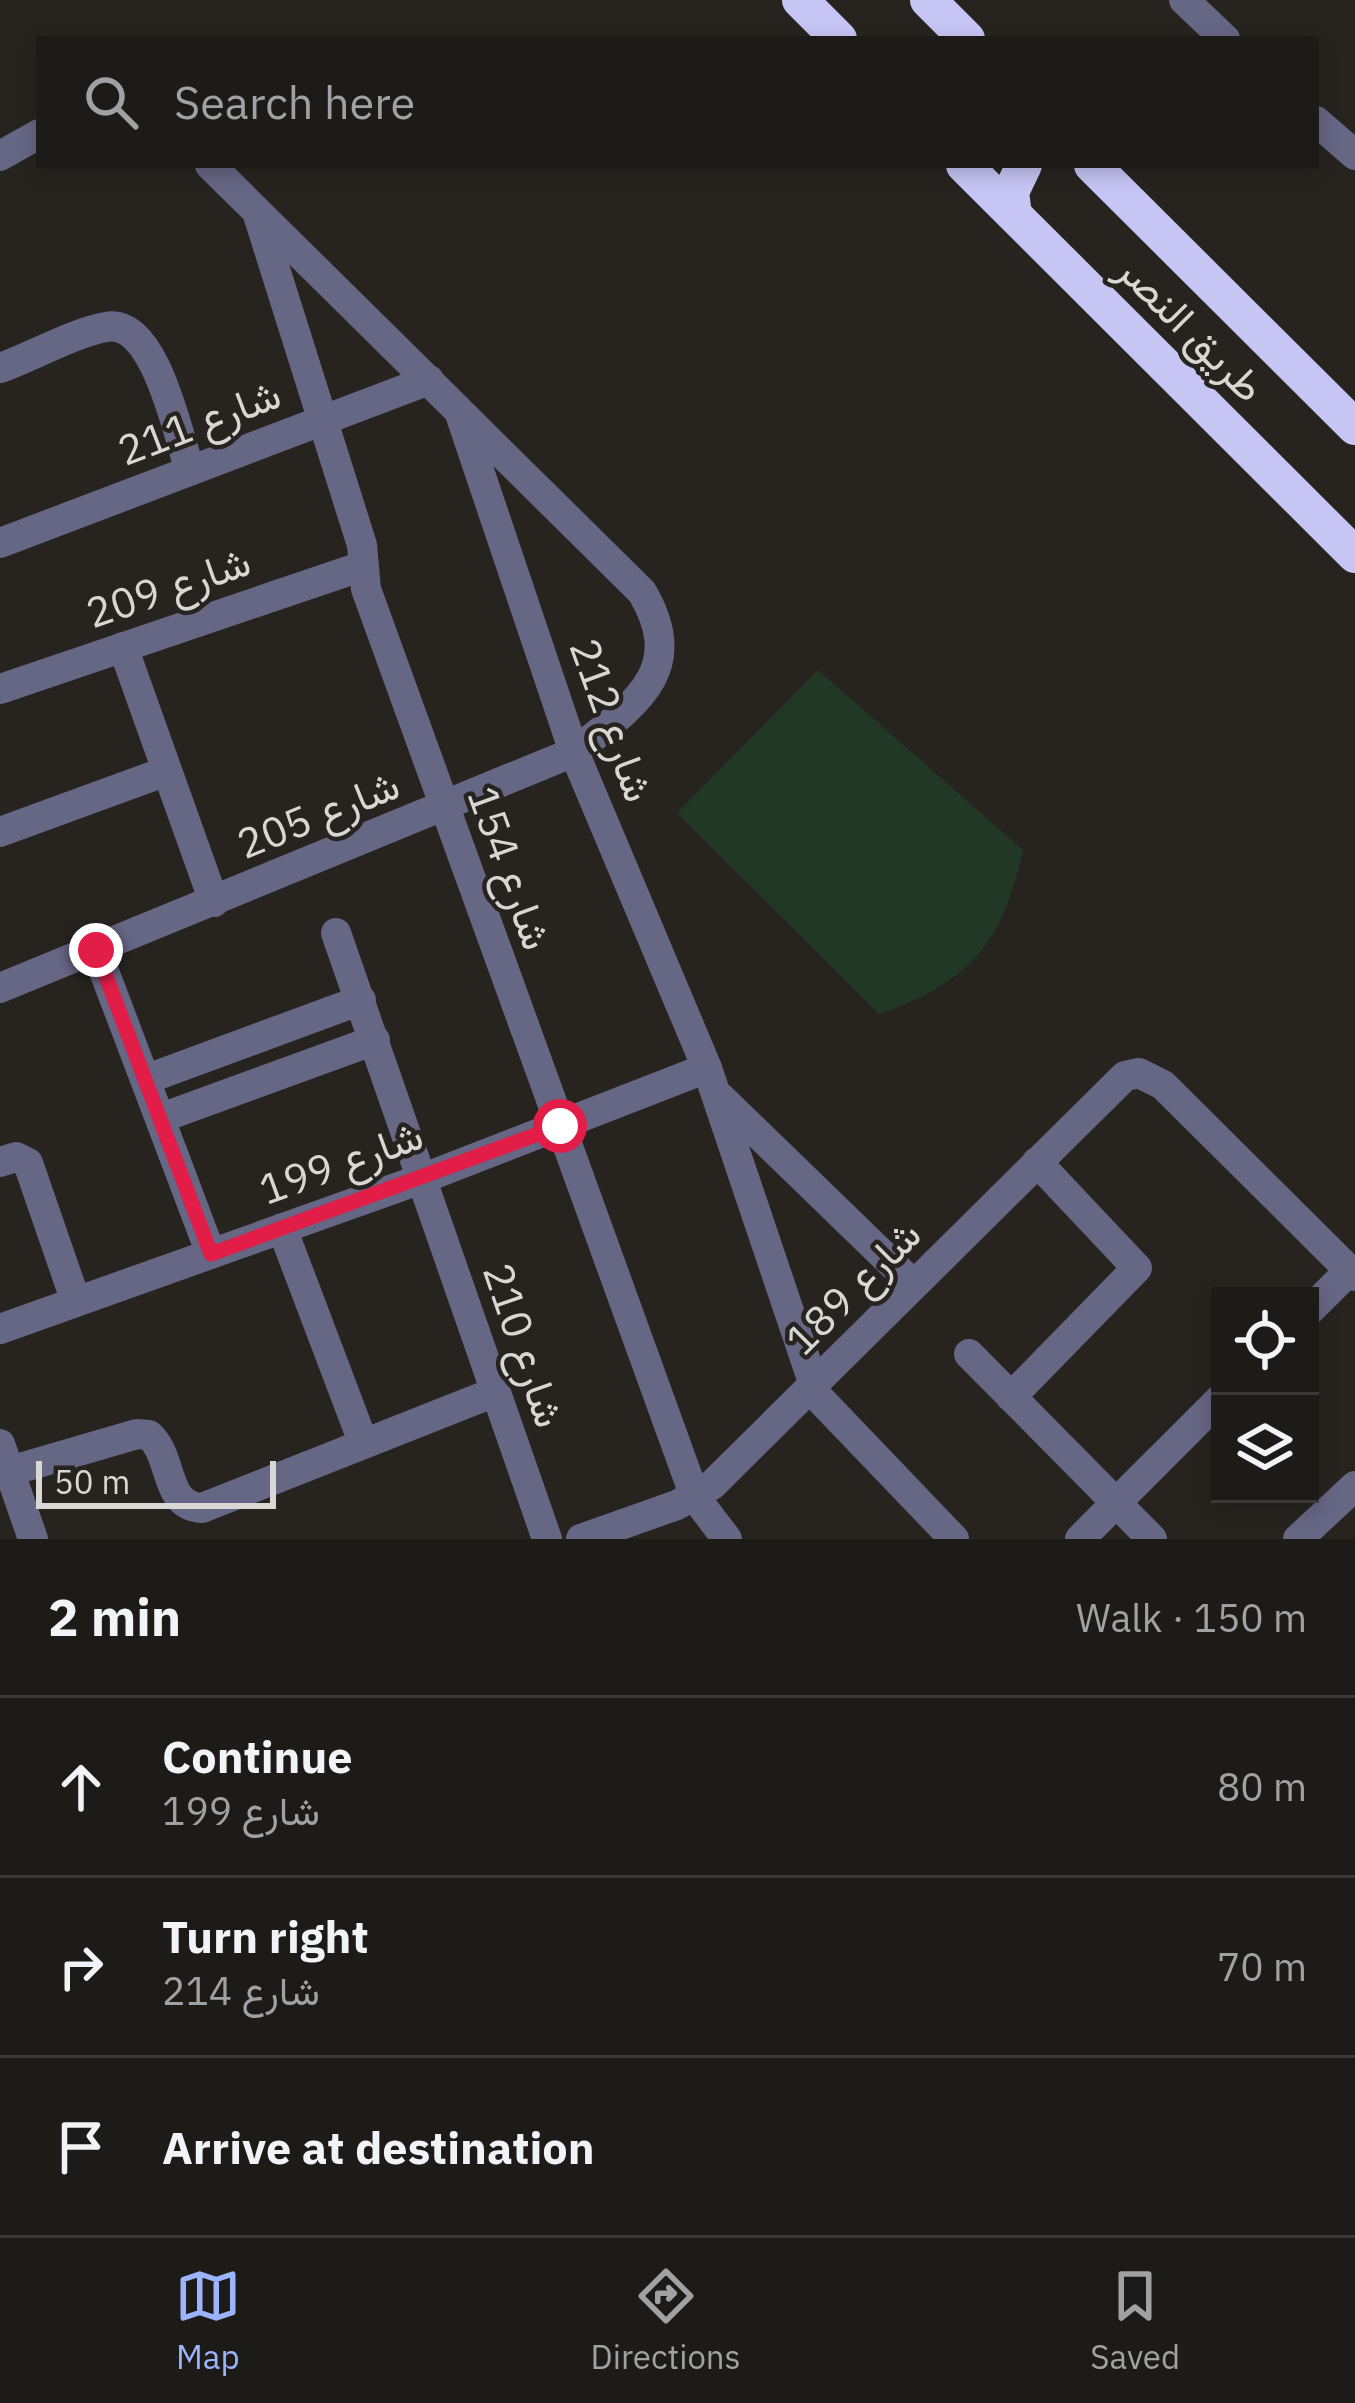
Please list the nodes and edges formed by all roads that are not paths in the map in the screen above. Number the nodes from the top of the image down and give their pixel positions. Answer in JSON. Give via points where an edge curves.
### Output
{"nodes":[{"id":1,"x":800,"y":0,"type":"edge"},
{"id":2,"x":928,"y":0,"type":"edge"},
{"id":3,"x":1184,"y":0,"type":"edge"},
{"id":4,"x":836,"y":36,"type":"edge"},
{"id":5,"x":964,"y":36,"type":"edge"},
{"id":6,"x":1222,"y":36,"type":"edge"},
{"id":7,"x":1319,"y":124,"type":"edge"},
{"id":8,"x":36,"y":136,"type":"edge"},
{"id":9,"x":1355,"y":155,"type":"edge"},
{"id":10,"x":0,"y":156,"type":"edge"},
{"id":11,"x":213,"y":168,"type":"edge"},
{"id":12,"x":967,"y":168,"type":"edge"},
{"id":13,"x":1023,"y":168,"type":"edge"},
{"id":14,"x":1095,"y":168,"type":"edge"},
{"id":15,"x":256,"y":211,"type":"junction"},
{"id":16,"x":1014,"y":215,"type":"junction"},
{"id":17,"x":0,"y":368,"type":"edge"},
{"id":18,"x":429,"y":380,"type":"junction"},
{"id":19,"x":459,"y":411,"type":"junction"},
{"id":20,"x":323,"y":420,"type":"junction"},
{"id":21,"x":1355,"y":427,"type":"edge"},
{"id":22,"x":190,"y":471,"type":"junction"},
{"id":23,"x":0,"y":543,"type":"edge"},
{"id":24,"x":1355,"y":555,"type":"edge"},
{"id":25,"x":363,"y":566,"type":"junction"},
{"id":26,"x":123,"y":647,"type":"junction"},
{"id":27,"x":0,"y":689,"type":"edge"},
{"id":28,"x":574,"y":752,"type":"junction"},
{"id":29,"x":167,"y":771,"type":"junction"},
{"id":30,"x":443,"y":809,"type":"junction"},
{"id":31,"x":0,"y":832,"type":"edge"},
{"id":32,"x":214,"y":902,"type":"junction"},
{"id":33,"x":336,"y":933,"type":"dead end"},
{"id":34,"x":96,"y":950,"type":"junction"},
{"id":35,"x":0,"y":988,"type":"edge"},
{"id":36,"x":361,"y":1000,"type":"junction"},
{"id":37,"x":375,"y":1040,"type":"junction"},
{"id":38,"x":147,"y":1079,"type":"junction"},
{"id":39,"x":711,"y":1080,"type":"junction"},
{"id":40,"x":161,"y":1118,"type":"junction"},
{"id":41,"x":560,"y":1126,"type":"junction"},
{"id":42,"x":0,"y":1162,"type":"edge"},
{"id":43,"x":1037,"y":1162,"type":"junction"},
{"id":44,"x":424,"y":1178,"type":"junction"},
{"id":45,"x":282,"y":1228,"type":"junction"},
{"id":46,"x":211,"y":1254,"type":"junction"},
{"id":47,"x":1352,"y":1273,"type":"edge"},
{"id":48,"x":914,"y":1285,"type":"junction"},
{"id":49,"x":76,"y":1302,"type":"junction"},
{"id":50,"x":1319,"y":1302,"type":"edge"},
{"id":51,"x":0,"y":1329,"type":"edge"},
{"id":52,"x":969,"y":1354,"type":"dead end"},
{"id":53,"x":814,"y":1385,"type":"junction"},
{"id":54,"x":495,"y":1392,"type":"junction"},
{"id":55,"x":1011,"y":1396,"type":"junction"},
{"id":56,"x":1211,"y":1409,"type":"edge"},
{"id":57,"x":363,"y":1442,"type":"junction"},
{"id":58,"x":5,"y":1458,"type":"edge"},
{"id":59,"x":1355,"y":1486,"type":"edge"},
{"id":60,"x":695,"y":1497,"type":"junction"},
{"id":61,"x":1116,"y":1503,"type":"junction"},
{"id":62,"x":33,"y":1539,"type":"edge"},
{"id":63,"x":548,"y":1539,"type":"edge"},
{"id":64,"x":581,"y":1539,"type":"edge"},
{"id":65,"x":728,"y":1539,"type":"edge"},
{"id":66,"x":954,"y":1539,"type":"edge"},
{"id":67,"x":1080,"y":1539,"type":"edge"},
{"id":68,"x":1152,"y":1539,"type":"edge"},
{"id":69,"x":1298,"y":1539,"type":"edge"}],
"edges":[{"from":1,"to":4,"type":"highway"},
{"from":2,"to":5,"type":"highway"},
{"from":3,"to":6,"type":"street"},
{"from":7,"to":9,"type":"street"},
{"from":8,"to":10,"type":"street"},
{"from":11,"to":15,"type":"street","name":"شارع 212"},
{"from":12,"to":16,"type":"highway","name":"طريق النصر"},
{"from":13,"to":16,"type":"highway","via":[[1011,192]]},
{"from":14,"to":21,"type":"highway","name":"طريق النصر"},
{"from":15,"to":18,"type":"street","name":"شارع 212"},
{"from":15,"to":20,"type":"street","name":"شارع 154"},
{"from":16,"to":24,"type":"highway","name":"طريق النصر"},
{"from":17,"to":22,"type":"street","via":[[108,326],[131,331],[148,347]]},
{"from":18,"to":19,"type":"street","name":"شارع 212"},
{"from":18,"to":20,"type":"street","name":"شارع 211"},
{"from":19,"to":28,"type":"street","name":"شارع 212"},
{"from":19,"to":28,"type":"street","name":"شارع 205","via":[[642,592],[659,620],[663,653],[650,683]]},
{"from":20,"to":22,"type":"street","name":"شارع 211"},
{"from":20,"to":25,"type":"street","name":"شارع 154"},
{"from":22,"to":23,"type":"street","name":"شارع 211"},
{"from":25,"to":26,"type":"street","name":"شارع 209"},
{"from":25,"to":30,"type":"street","name":"شارع 154"},
{"from":26,"to":27,"type":"street","name":"شارع 209"},
{"from":26,"to":29,"type":"street"},
{"from":28,"to":30,"type":"street","name":"شارع 205"},
{"from":28,"to":39,"type":"street","name":"شارع 212"},
{"from":29,"to":31,"type":"street"},
{"from":29,"to":32,"type":"street"},
{"from":30,"to":32,"type":"street","name":"شارع 205"},
{"from":30,"to":41,"type":"street","name":"شارع 154"},
{"from":32,"to":34,"type":"street","name":"شارع 205"},
{"from":33,"to":36,"type":"street","name":"شارع 210"},
{"from":34,"to":35,"type":"street","name":"شارع 205"},
{"from":34,"to":38,"type":"street"},
{"from":36,"to":37,"type":"street","name":"شارع 210"},
{"from":36,"to":38,"type":"street"},
{"from":37,"to":40,"type":"street"},
{"from":37,"to":44,"type":"street","name":"شارع 210"},
{"from":38,"to":40,"type":"street"},
{"from":39,"to":41,"type":"street","name":"شارع 199"},
{"from":39,"to":48,"type":"street"},
{"from":39,"to":53,"type":"street","name":"شارع 212"},
{"from":40,"to":46,"type":"street"},
{"from":41,"to":44,"type":"street","name":"شارع 199"},
{"from":41,"to":60,"type":"street","name":"شارع 154"},
{"from":42,"to":49,"type":"street","via":[[28,1162]]},
{"from":43,"to":47,"type":"street","name":"شارع 189","via":[[1126,1076],[1139,1073],[1162,1085]]},
{"from":43,"to":48,"type":"street","name":"شارع 189"},
{"from":43,"to":55,"type":"street","via":[[1137,1268]]},
{"from":44,"to":45,"type":"street","name":"شارع 199"},
{"from":44,"to":54,"type":"street","name":"شارع 210"},
{"from":45,"to":46,"type":"street","name":"شارع 199"},
{"from":45,"to":57,"type":"street"},
{"from":46,"to":49,"type":"street","name":"شارع 199"},
{"from":47,"to":50,"type":"street"},
{"from":48,"to":53,"type":"street","name":"شارع 189"},
{"from":49,"to":51,"type":"street","name":"شارع 199"},
{"from":52,"to":55,"type":"street"},
{"from":53,"to":60,"type":"street","name":"شارع 189"},
{"from":53,"to":66,"type":"street","name":"شارع 212","via":[[831,1416]]},
{"from":54,"to":57,"type":"street"},
{"from":54,"to":63,"type":"street","name":"شارع 210"},
{"from":55,"to":61,"type":"street"},
{"from":56,"to":61,"type":"street"},
{"from":57,"to":58,"type":"street","via":[[202,1508],[175,1494],[163,1452],[148,1435]]},
{"from":58,"to":62,"type":"street"},
{"from":59,"to":69,"type":"street"},
{"from":60,"to":64,"type":"street","name":"شارع 189"},
{"from":60,"to":65,"type":"street","name":"شارع 154"},
{"from":61,"to":67,"type":"street"},
{"from":61,"to":68,"type":"street"}]}
